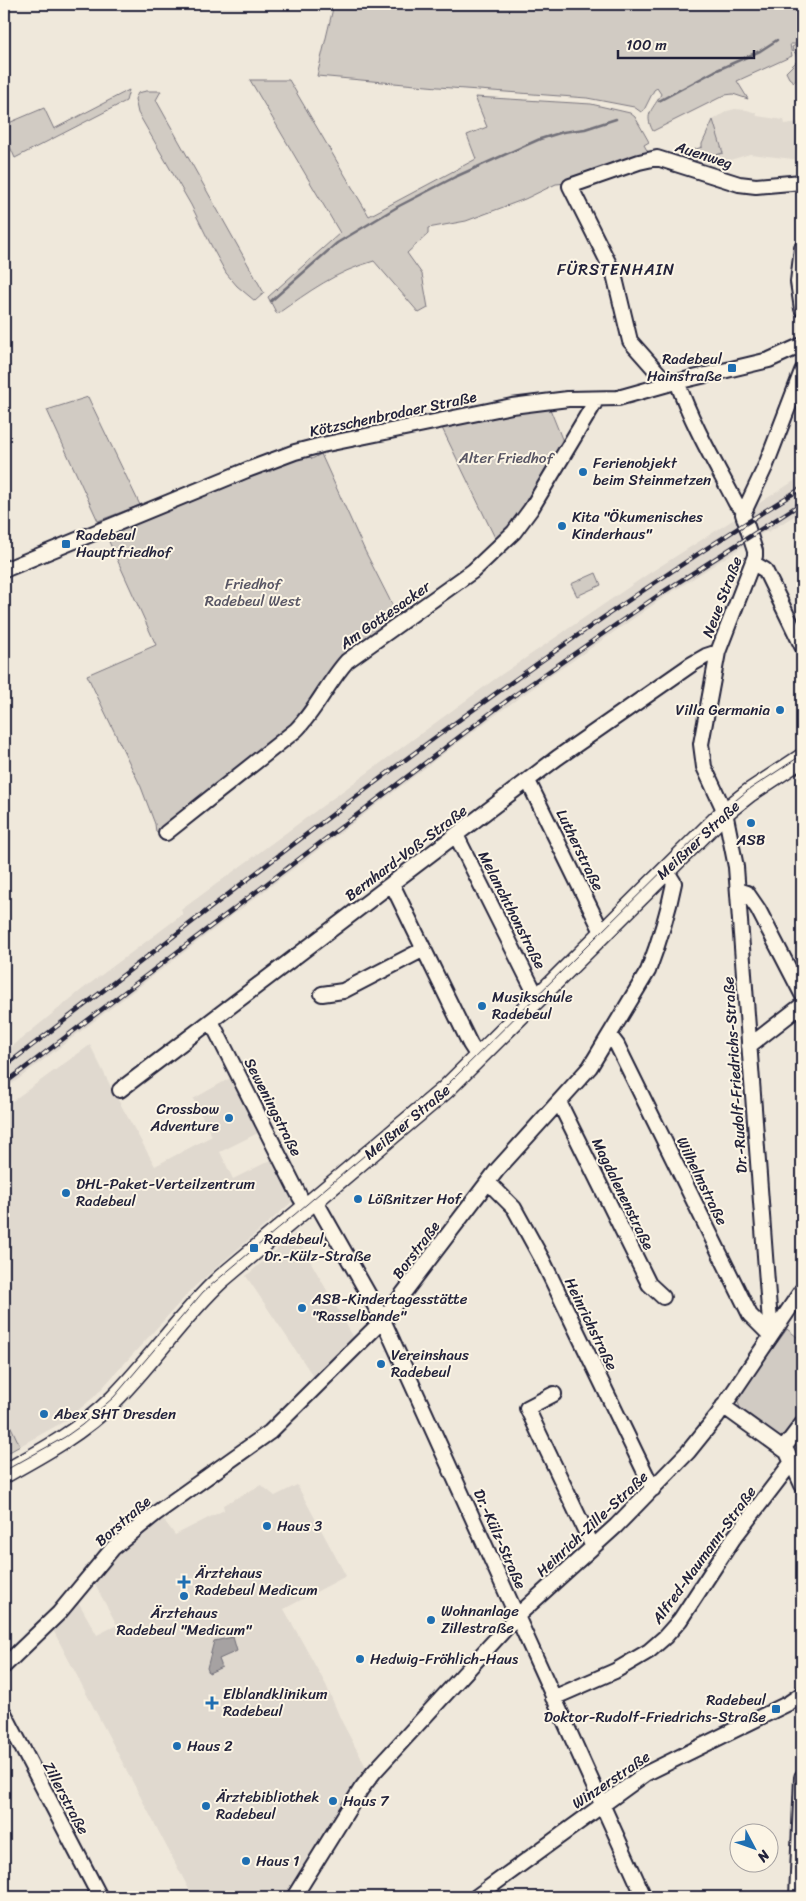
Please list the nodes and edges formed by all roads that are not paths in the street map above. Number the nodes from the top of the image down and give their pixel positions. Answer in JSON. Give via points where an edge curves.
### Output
{"nodes":[{"id":1,"x":802,"y":182,"type":"edge"},
{"id":2,"x":802,"y":248,"type":"edge"},
{"id":3,"x":802,"y":309,"type":"edge"},
{"id":4,"x":802,"y":345,"type":"edge"},
{"id":5,"x":802,"y":371,"type":"edge"},
{"id":6,"x":673,"y":382,"type":"junction"},
{"id":7,"x":597,"y":400,"type":"junction"},
{"id":8,"x":744,"y":510,"type":"junction"},
{"id":9,"x":753,"y":563,"type":"junction"},
{"id":10,"x":4,"y":570,"type":"edge"},
{"id":11,"x":802,"y":646,"type":"edge"},
{"id":12,"x":718,"y":652,"type":"junction"},
{"id":13,"x":802,"y":758,"type":"edge"},
{"id":14,"x":528,"y":781,"type":"junction"},
{"id":15,"x":725,"y":812,"type":"junction"},
{"id":16,"x":166,"y":834,"type":"dead end"},
{"id":17,"x":456,"y":835,"type":"junction"},
{"id":18,"x":666,"y":870,"type":"junction"},
{"id":19,"x":392,"y":884,"type":"junction"},
{"id":20,"x":738,"y":890,"type":"junction"},
{"id":21,"x":603,"y":934,"type":"junction"},
{"id":22,"x":424,"y":950,"type":"junction"},
{"id":23,"x":322,"y":994,"type":"dead end"},
{"id":24,"x":802,"y":994,"type":"edge"},
{"id":25,"x":538,"y":999,"type":"junction"},
{"id":26,"x":802,"y":1005,"type":"edge"},
{"id":27,"x":211,"y":1022,"type":"junction"},
{"id":28,"x":610,"y":1036,"type":"junction"},
{"id":29,"x":749,"y":1046,"type":"junction"},
{"id":30,"x":479,"y":1058,"type":"junction"},
{"id":31,"x":120,"y":1090,"type":"dead end"},
{"id":32,"x":559,"y":1102,"type":"junction"},
{"id":33,"x":488,"y":1182,"type":"junction"},
{"id":34,"x":311,"y":1203,"type":"junction"},
{"id":35,"x":802,"y":1290,"type":"edge"},
{"id":36,"x":663,"y":1297,"type":"dead end"},
{"id":37,"x":384,"y":1320,"type":"junction"},
{"id":38,"x":771,"y":1336,"type":"junction"},
{"id":39,"x":554,"y":1394,"type":"dead end"},
{"id":40,"x":724,"y":1406,"type":"junction"},
{"id":41,"x":802,"y":1424,"type":"edge"},
{"id":42,"x":783,"y":1449,"type":"junction"},
{"id":43,"x":792,"y":1462,"type":"junction"},
{"id":44,"x":4,"y":1474,"type":"edge"},
{"id":45,"x":802,"y":1485,"type":"edge"},
{"id":46,"x":652,"y":1489,"type":"junction"},
{"id":47,"x":593,"y":1547,"type":"junction"},
{"id":48,"x":517,"y":1616,"type":"junction"},
{"id":49,"x":4,"y":1666,"type":"edge"},
{"id":50,"x":802,"y":1694,"type":"edge"},
{"id":51,"x":553,"y":1698,"type":"junction"},
{"id":52,"x":4,"y":1713,"type":"edge"},
{"id":53,"x":802,"y":1777,"type":"edge"},
{"id":54,"x":601,"y":1804,"type":"junction"},
{"id":55,"x":100,"y":1897,"type":"edge"},
{"id":56,"x":294,"y":1897,"type":"edge"},
{"id":57,"x":476,"y":1897,"type":"edge"},
{"id":58,"x":644,"y":1897,"type":"edge"},
{"id":59,"x":797,"y":1897,"type":"edge"}],
"edges":[{"from":1,"to":6,"type":"street","name":"Auenweg","via":[[756,186],[739,184],[657,158],[570,186],[614,274],[630,341]]},
{"from":2,"to":3,"type":"street","via":[[798,282]]},
{"from":4,"to":6,"type":"street","name":"Kötzschenbrodaer Straße","via":[[770,360]]},
{"from":5,"to":8,"type":"street","via":[[766,466]]},
{"from":6,"to":7,"type":"street","name":"Kötzschenbrodaer Straße","via":[[626,396]]},
{"from":6,"to":8,"type":"street","via":[[736,502]]},
{"from":7,"to":10,"type":"street","name":"Kötzschenbrodaer Straße","via":[[568,399],[512,406],[295,452]]},
{"from":7,"to":16,"type":"street","name":"Am Gottesacker","via":[[531,510],[500,546],[456,584],[347,661],[296,730]]},
{"from":8,"to":9,"type":"street","name":"Neue Straße","via":[[743,516],[756,551]]},
{"from":9,"to":11,"type":"street","via":[[765,570]]},
{"from":9,"to":12,"type":"street","name":"Neue Straße"},
{"from":12,"to":14,"type":"street","name":"Bernhard-Voß-Straße","via":[[684,669]]},
{"from":12,"to":15,"type":"street","name":"Neue Straße","via":[[701,744],[704,767]]},
{"from":13,"to":15,"type":"main road","name":"Meißner Straße"},
{"from":14,"to":17,"type":"street","name":"Bernhard-Voß-Straße"},
{"from":14,"to":21,"type":"street","name":"Lutherstraße"},
{"from":15,"to":18,"type":"main road","name":"Meißner Straße"},
{"from":15,"to":20,"type":"street","name":"Dr.-Rudolf-Friedrichs-Straße"},
{"from":17,"to":19,"type":"street","name":"Bernhard-Voß-Straße"},
{"from":17,"to":25,"type":"street","name":"Melanchthonstraße"},
{"from":18,"to":21,"type":"main road","name":"Meißner Straße"},
{"from":18,"to":28,"type":"street","name":"Borstraße","via":[[674,884],[668,913],[648,971]]},
{"from":19,"to":22,"type":"street"},
{"from":19,"to":27,"type":"street","name":"Bernhard-Voß-Straße"},
{"from":20,"to":24,"type":"street","via":[[747,893],[755,903]]},
{"from":20,"to":29,"type":"street","name":"Dr.-Rudolf-Friedrichs-Straße"},
{"from":21,"to":25,"type":"main road","name":"Meißner Straße"},
{"from":22,"to":23,"type":"street","via":[[342,991]]},
{"from":22,"to":30,"type":"street"},
{"from":25,"to":30,"type":"main road","name":"Meißner Straße"},
{"from":26,"to":29,"type":"street"},
{"from":27,"to":31,"type":"street","name":"Bernhard-Voß-Straße"},
{"from":27,"to":34,"type":"street","name":"Seweningstraße"},
{"from":28,"to":32,"type":"street","name":"Borstraße","via":[[590,1067]]},
{"from":28,"to":38,"type":"street","name":"Wilhelmstraße","via":[[750,1315]]},
{"from":29,"to":38,"type":"street","name":"Dr.-Rudolf-Friedrichs-Straße"},
{"from":30,"to":34,"type":"main road","name":"Meißner Straße"},
{"from":32,"to":33,"type":"street","name":"Borstraße"},
{"from":32,"to":36,"type":"street","name":"Magdalenenstraße","via":[[649,1284]]},
{"from":33,"to":37,"type":"street","name":"Borstraße"},
{"from":33,"to":46,"type":"street","name":"Heinrichstraße","via":[[514,1208],[542,1259]]},
{"from":34,"to":37,"type":"street","name":"Dr.-Külz-Straße"},
{"from":34,"to":44,"type":"main road","name":"Meißner Straße","via":[[206,1293],[98,1414],[69,1437]]},
{"from":35,"to":38,"type":"street"},
{"from":37,"to":48,"type":"street","name":"Dr.-Külz-Straße"},
{"from":37,"to":49,"type":"street","name":"Borstraße","via":[[270,1432],[113,1548],[60,1613]]},
{"from":38,"to":40,"type":"street","name":"Heinrich-Zille-Straße"},
{"from":39,"to":47,"type":"street","via":[[526,1408]]},
{"from":40,"to":42,"type":"street"},
{"from":40,"to":46,"type":"street","name":"Heinrich-Zille-Straße","via":[[688,1452]]},
{"from":41,"to":42,"type":"street"},
{"from":42,"to":43,"type":"street"},
{"from":43,"to":45,"type":"street"},
{"from":43,"to":51,"type":"street","name":"Alfred-Naumann-Straße","via":[[733,1539],[665,1638],[615,1671]]},
{"from":46,"to":47,"type":"street","name":"Heinrich-Zille-Straße"},
{"from":47,"to":48,"type":"street","name":"Heinrich-Zille-Straße"},
{"from":48,"to":51,"type":"street","name":"Dr.-Külz-Straße"},
{"from":48,"to":56,"type":"street","name":"Heinrich-Zille-Straße","via":[[374,1772]]},
{"from":50,"to":54,"type":"street","name":"Winzerstraße","via":[[646,1774]]},
{"from":51,"to":54,"type":"street","name":"Dr.-Külz-Straße"},
{"from":52,"to":55,"type":"street","name":"Zillerstraße"},
{"from":53,"to":59,"type":"street"},
{"from":54,"to":57,"type":"street","name":"Winzerstraße"},
{"from":54,"to":58,"type":"street","name":"Dr.-Külz-Straße"}]}
